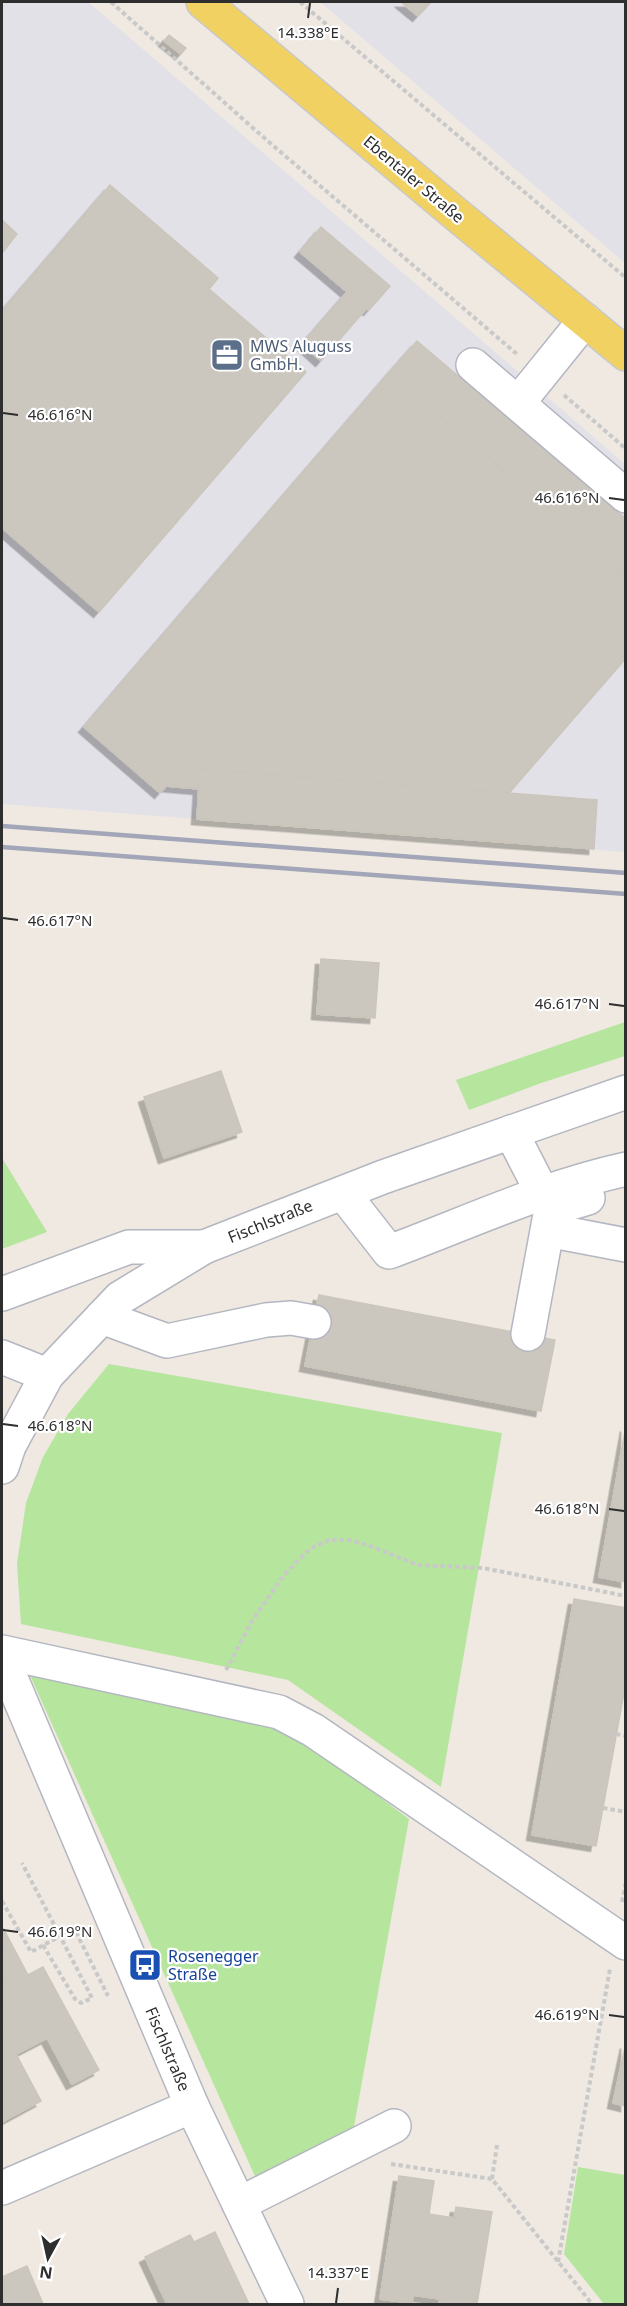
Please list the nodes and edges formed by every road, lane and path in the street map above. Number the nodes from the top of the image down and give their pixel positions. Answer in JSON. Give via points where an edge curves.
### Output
{"nodes":[{"id":1,"x":111,"y":2,"type":"edge"},
{"id":2,"x":203,"y":2,"type":"edge"},
{"id":3,"x":300,"y":2,"type":"edge"},
{"id":4,"x":626,"y":278,"type":"edge"},
{"id":5,"x":585,"y":320,"type":"junction"},
{"id":6,"x":626,"y":354,"type":"edge"},
{"id":7,"x":473,"y":364,"type":"dead end"},
{"id":8,"x":541,"y":375,"type":"junction"},
{"id":9,"x":518,"y":403,"type":"junction"},
{"id":10,"x":626,"y":449,"type":"edge"},
{"id":11,"x":626,"y":496,"type":"edge"},
{"id":12,"x":626,"y":1092,"type":"edge"},
{"id":13,"x":511,"y":1132,"type":"junction"},
{"id":14,"x":626,"y":1169,"type":"edge"},
{"id":15,"x":626,"y":1190,"type":"edge"},
{"id":16,"x":343,"y":1193,"type":"junction"},
{"id":17,"x":552,"y":1212,"type":"junction"},
{"id":18,"x":626,"y":1245,"type":"edge"},
{"id":19,"x":204,"y":1247,"type":"junction"},
{"id":20,"x":2,"y":1294,"type":"edge"},
{"id":21,"x":102,"y":1317,"type":"junction"},
{"id":22,"x":312,"y":1333,"type":"dead end"},
{"id":23,"x":536,"y":1336,"type":"dead end"},
{"id":24,"x":2,"y":1357,"type":"edge"},
{"id":25,"x":47,"y":1376,"type":"junction"},
{"id":26,"x":2,"y":1467,"type":"edge"},
{"id":27,"x":626,"y":1596,"type":"edge"},
{"id":28,"x":2,"y":1652,"type":"edge"},
{"id":29,"x":2,"y":1657,"type":"edge"},
{"id":30,"x":212,"y":1697,"type":"junction"},
{"id":31,"x":616,"y":1734,"type":"dead end"},
{"id":32,"x":626,"y":1736,"type":"edge"},
{"id":33,"x":603,"y":1808,"type":"dead end"},
{"id":34,"x":626,"y":1812,"type":"edge"},
{"id":35,"x":22,"y":1863,"type":"dead end"},
{"id":36,"x":2,"y":1900,"type":"edge"},
{"id":37,"x":60,"y":1936,"type":"junction"},
{"id":38,"x":620,"y":1940,"type":"edge"},
{"id":39,"x":44,"y":1945,"type":"junction"},
{"id":40,"x":110,"y":2000,"type":"dead end"},
{"id":41,"x":192,"y":2106,"type":"junction"},
{"id":42,"x":394,"y":2126,"type":"dead end"},
{"id":43,"x":498,"y":2145,"type":"dead end"},
{"id":44,"x":388,"y":2164,"type":"dead end"},
{"id":45,"x":492,"y":2179,"type":"junction"},
{"id":46,"x":2,"y":2188,"type":"edge"},
{"id":47,"x":239,"y":2204,"type":"junction"},
{"id":48,"x":558,"y":2262,"type":"junction"},
{"id":49,"x":287,"y":2304,"type":"edge"},
{"id":50,"x":592,"y":2304,"type":"edge"}],
"edges":[{"from":1,"to":8,"type":"path"},
{"from":2,"to":5,"type":"main road","name":"Ebentaler Straße"},
{"from":3,"to":4,"type":"path"},
{"from":5,"to":6,"type":"main road","name":"Ebentaler Straße"},
{"from":5,"to":8,"type":"street"},
{"from":7,"to":9,"type":"street"},
{"from":8,"to":9,"type":"street"},
{"from":8,"to":10,"type":"path"},
{"from":9,"to":11,"type":"street"},
{"from":12,"to":13,"type":"street","name":"Fischlstraße"},
{"from":13,"to":16,"type":"street","name":"Fischlstraße"},
{"from":13,"to":17,"type":"street"},
{"from":14,"to":17,"type":"street","via":[[599,1175]]},
{"from":15,"to":17,"type":"street","via":[[612,1191]]},
{"from":16,"to":17,"type":"street","via":[[389,1252]]},
{"from":16,"to":19,"type":"street","name":"Fischlstraße"},
{"from":17,"to":18,"type":"street"},
{"from":17,"to":23,"type":"street"},
{"from":19,"to":20,"type":"street","via":[[129,1247]]},
{"from":19,"to":21,"type":"street","name":"Fischlstraße","via":[[120,1298]]},
{"from":21,"to":22,"type":"street","via":[[167,1341],[291,1318]]},
{"from":21,"to":25,"type":"street","name":"Fischlstraße"},
{"from":24,"to":25,"type":"street"},
{"from":25,"to":26,"type":"street","name":"Fischlstraße","via":[[9,1446]]},
{"from":27,"to":30,"type":"path","via":[[483,1568],[418,1565],[349,1540],[329,1540],[311,1548],[284,1575],[252,1621]]},
{"from":28,"to":30,"type":"street"},
{"from":29,"to":41,"type":"street","name":"Fischlstraße"},
{"from":30,"to":38,"type":"street","via":[[279,1712],[313,1730]]},
{"from":31,"to":32,"type":"path"},
{"from":33,"to":34,"type":"path"},
{"from":35,"to":37,"type":"path"},
{"from":36,"to":39,"type":"path","via":[[31,1952]]},
{"from":37,"to":39,"type":"path"},
{"from":37,"to":39,"type":"path","via":[[92,1998],[81,2003],[75,1999]]},
{"from":37,"to":40,"type":"path","via":[[74,1928]]},
{"from":38,"to":48,"type":"path"},
{"from":41,"to":46,"type":"street"},
{"from":41,"to":47,"type":"street","name":"Fischlstraße"},
{"from":42,"to":47,"type":"street"},
{"from":43,"to":45,"type":"path"},
{"from":44,"to":45,"type":"path"},
{"from":45,"to":48,"type":"path"},
{"from":47,"to":49,"type":"street","name":"Fischlstraße"},
{"from":48,"to":50,"type":"path"}]}
